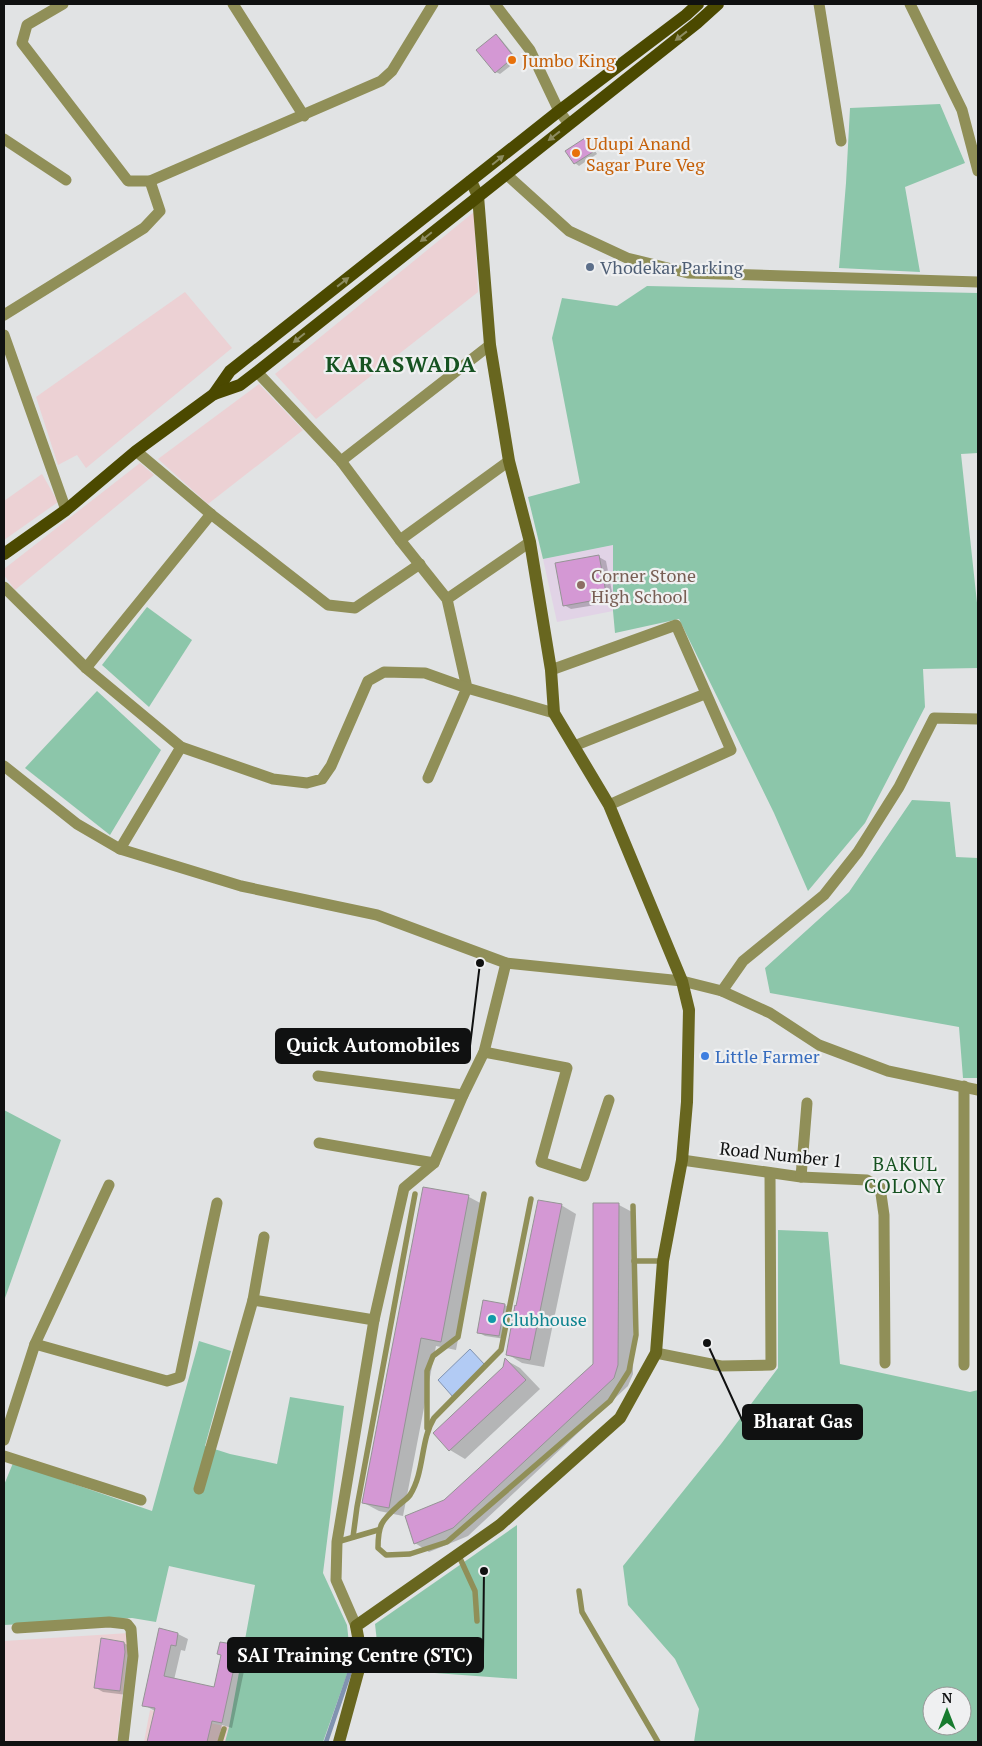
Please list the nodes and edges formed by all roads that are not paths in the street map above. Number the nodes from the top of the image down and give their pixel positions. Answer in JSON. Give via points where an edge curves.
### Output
{"nodes":[{"id":1,"x":63,"y":4,"type":"edge"},
{"id":2,"x":233,"y":4,"type":"edge"},
{"id":3,"x":433,"y":4,"type":"edge"},
{"id":4,"x":495,"y":4,"type":"edge"},
{"id":5,"x":698,"y":4,"type":"edge"},
{"id":6,"x":718,"y":4,"type":"edge"},
{"id":7,"x":819,"y":4,"type":"edge"},
{"id":8,"x":910,"y":4,"type":"edge"},
{"id":9,"x":559,"y":111,"type":"junction"},
{"id":10,"x":304,"y":116,"type":"junction"},
{"id":11,"x":569,"y":124,"type":"junction"},
{"id":12,"x":4,"y":139,"type":"edge"},
{"id":13,"x":841,"y":141,"type":"dead end"},
{"id":14,"x":978,"y":171,"type":"edge"},
{"id":15,"x":506,"y":174,"type":"junction"},
{"id":16,"x":66,"y":180,"type":"dead end"},
{"id":17,"x":150,"y":182,"type":"junction"},
{"id":18,"x":471,"y":182,"type":"junction"},
{"id":19,"x":478,"y":196,"type":"junction"},
{"id":20,"x":978,"y":282,"type":"edge"},
{"id":21,"x":4,"y":315,"type":"edge"},
{"id":22,"x":4,"y":335,"type":"edge"},
{"id":23,"x":490,"y":345,"type":"junction"},
{"id":24,"x":257,"y":372,"type":"junction"},
{"id":25,"x":214,"y":394,"type":"junction"},
{"id":26,"x":136,"y":451,"type":"junction"},
{"id":27,"x":341,"y":461,"type":"junction"},
{"id":28,"x":509,"y":461,"type":"junction"},
{"id":29,"x":66,"y":510,"type":"junction"},
{"id":30,"x":211,"y":514,"type":"junction"},
{"id":31,"x":400,"y":540,"type":"junction"},
{"id":32,"x":530,"y":542,"type":"junction"},
{"id":33,"x":4,"y":554,"type":"edge"},
{"id":34,"x":420,"y":564,"type":"junction"},
{"id":35,"x":4,"y":587,"type":"edge"},
{"id":36,"x":447,"y":599,"type":"junction"},
{"id":37,"x":86,"y":668,"type":"junction"},
{"id":38,"x":551,"y":670,"type":"junction"},
{"id":39,"x":467,"y":688,"type":"junction"},
{"id":40,"x":705,"y":694,"type":"junction"},
{"id":41,"x":554,"y":713,"type":"junction"},
{"id":42,"x":978,"y":719,"type":"edge"},
{"id":43,"x":574,"y":746,"type":"junction"},
{"id":44,"x":181,"y":747,"type":"junction"},
{"id":45,"x":4,"y":766,"type":"edge"},
{"id":46,"x":428,"y":778,"type":"dead end"},
{"id":47,"x":609,"y":805,"type":"junction"},
{"id":48,"x":120,"y":849,"type":"junction"},
{"id":49,"x":506,"y":962,"type":"junction"},
{"id":50,"x":682,"y":981,"type":"junction"},
{"id":51,"x":722,"y":991,"type":"junction"},
{"id":52,"x":484,"y":1052,"type":"junction"},
{"id":53,"x":318,"y":1076,"type":"dead end"},
{"id":54,"x":964,"y":1086,"type":"junction"},
{"id":55,"x":978,"y":1090,"type":"edge"},
{"id":56,"x":463,"y":1094,"type":"junction"},
{"id":57,"x":610,"y":1100,"type":"dead end"},
{"id":58,"x":807,"y":1103,"type":"dead end"},
{"id":59,"x":320,"y":1143,"type":"dead end"},
{"id":60,"x":682,"y":1160,"type":"junction"},
{"id":61,"x":434,"y":1163,"type":"junction"},
{"id":62,"x":770,"y":1173,"type":"junction"},
{"id":63,"x":801,"y":1177,"type":"junction"},
{"id":64,"x":109,"y":1185,"type":"dead end"},
{"id":65,"x":415,"y":1194,"type":"dead end"},
{"id":66,"x":484,"y":1194,"type":"dead end"},
{"id":67,"x":531,"y":1199,"type":"dead end"},
{"id":68,"x":218,"y":1203,"type":"dead end"},
{"id":69,"x":632,"y":1206,"type":"dead end"},
{"id":70,"x":264,"y":1237,"type":"dead end"},
{"id":71,"x":634,"y":1261,"type":"junction"},
{"id":72,"x":663,"y":1261,"type":"junction"},
{"id":73,"x":253,"y":1300,"type":"junction"},
{"id":74,"x":374,"y":1320,"type":"junction"},
{"id":75,"x":34,"y":1344,"type":"junction"},
{"id":76,"x":656,"y":1353,"type":"junction"},
{"id":77,"x":886,"y":1362,"type":"dead end"},
{"id":78,"x":964,"y":1364,"type":"dead end"},
{"id":79,"x":427,"y":1429,"type":"junction"},
{"id":80,"x":4,"y":1440,"type":"edge"},
{"id":81,"x":4,"y":1456,"type":"edge"},
{"id":82,"x":199,"y":1489,"type":"dead end"},
{"id":83,"x":141,"y":1500,"type":"dead end"},
{"id":84,"x":378,"y":1530,"type":"junction"},
{"id":85,"x":353,"y":1537,"type":"junction"},
{"id":86,"x":337,"y":1542,"type":"junction"},
{"id":87,"x":458,"y":1554,"type":"junction"},
{"id":88,"x":579,"y":1591,"type":"dead end"},
{"id":89,"x":477,"y":1621,"type":"dead end"},
{"id":90,"x":356,"y":1626,"type":"junction"},
{"id":91,"x":17,"y":1628,"type":"dead end"},
{"id":92,"x":224,"y":1728,"type":"dead end"},
{"id":93,"x":123,"y":1742,"type":"edge"},
{"id":94,"x":220,"y":1742,"type":"edge"},
{"id":95,"x":340,"y":1742,"type":"edge"},
{"id":96,"x":658,"y":1742,"type":"edge"}],
"edges":[{"from":1,"to":17,"type":"street","via":[[27,25],[22,43],[128,182]]},
{"from":2,"to":10,"type":"street"},
{"from":3,"to":10,"type":"street","via":[[392,71],[381,81]]},
{"from":4,"to":9,"type":"street","via":[[530,50]]},
{"from":5,"to":9,"type":"main road"},
{"from":6,"to":11,"type":"main road","one_way":true},
{"from":7,"to":13,"type":"street"},
{"from":8,"to":14,"type":"street","via":[[962,110]]},
{"from":9,"to":11,"type":"street"},
{"from":18,"to":9,"type":"main road","one_way":true},
{"from":10,"to":17,"type":"street"},
{"from":11,"to":15,"type":"main road","one_way":true},
{"from":12,"to":16,"type":"street"},
{"from":15,"to":19,"type":"main road"},
{"from":15,"to":20,"type":"street","via":[[569,230],[627,258],[688,273]]},
{"from":17,"to":21,"type":"street","via":[[160,211],[144,228]]},
{"from":18,"to":19,"type":"street"},
{"from":25,"to":18,"type":"main road","one_way":true,"via":[[230,371]]},
{"from":19,"to":23,"type":"street"},
{"from":19,"to":24,"type":"main road","one_way":true},
{"from":22,"to":29,"type":"street"},
{"from":23,"to":27,"type":"street"},
{"from":23,"to":28,"type":"street"},
{"from":24,"to":25,"type":"main road","via":[[240,385]]},
{"from":24,"to":27,"type":"street"},
{"from":25,"to":26,"type":"main road"},
{"from":26,"to":29,"type":"main road"},
{"from":26,"to":30,"type":"street"},
{"from":27,"to":31,"type":"street"},
{"from":28,"to":31,"type":"street"},
{"from":28,"to":32,"type":"street"},
{"from":29,"to":33,"type":"main road"},
{"from":30,"to":34,"type":"street","via":[[328,605],[356,608]]},
{"from":30,"to":37,"type":"street"},
{"from":31,"to":34,"type":"street"},
{"from":32,"to":36,"type":"street"},
{"from":32,"to":38,"type":"street"},
{"from":34,"to":36,"type":"street"},
{"from":35,"to":37,"type":"street"},
{"from":36,"to":39,"type":"street"},
{"from":37,"to":44,"type":"street"},
{"from":38,"to":40,"type":"street","via":[[676,625]]},
{"from":38,"to":41,"type":"street"},
{"from":39,"to":41,"type":"street"},
{"from":39,"to":44,"type":"street","via":[[425,673],[384,672],[368,682],[331,766],[322,778],[307,783],[273,779]]},
{"from":39,"to":46,"type":"street"},
{"from":40,"to":43,"type":"street"},
{"from":40,"to":47,"type":"street","via":[[731,750]]},
{"from":41,"to":43,"type":"street"},
{"from":42,"to":51,"type":"street","via":[[934,718],[900,787],[858,852],[824,895],[743,961]]},
{"from":43,"to":47,"type":"street"},
{"from":44,"to":48,"type":"street"},
{"from":45,"to":48,"type":"street","via":[[77,824]]},
{"from":47,"to":50,"type":"street"},
{"from":48,"to":49,"type":"street","via":[[241,886],[377,916]]},
{"from":49,"to":50,"type":"street"},
{"from":49,"to":52,"type":"street"},
{"from":50,"to":51,"type":"street"},
{"from":50,"to":60,"type":"street","via":[[689,1010]]},
{"from":51,"to":54,"type":"street","via":[[770,1014],[819,1045],[888,1071]]},
{"from":52,"to":56,"type":"street"},
{"from":52,"to":57,"type":"street","via":[[567,1068],[541,1162],[584,1176]]},
{"from":53,"to":56,"type":"street"},
{"from":54,"to":55,"type":"street"},
{"from":54,"to":78,"type":"street"},
{"from":56,"to":61,"type":"street"},
{"from":58,"to":63,"type":"street"},
{"from":59,"to":61,"type":"street"},
{"from":60,"to":62,"type":"street","name":"Road Number 1"},
{"from":60,"to":72,"type":"street"},
{"from":61,"to":74,"type":"street","via":[[404,1188]]},
{"from":62,"to":63,"type":"street","name":"Road Number 1"},
{"from":62,"to":76,"type":"street","via":[[770,1365],[721,1366]]},
{"from":63,"to":77,"type":"street","name":"Road Number 1","via":[[867,1180],[880,1187],[884,1215]]},
{"from":64,"to":75,"type":"street"},
{"from":65,"to":85,"type":"lane"},
{"from":66,"to":79,"type":"lane","via":[[458,1337],[433,1356],[426,1371]]},
{"from":67,"to":79,"type":"lane","via":[[501,1350]]},
{"from":68,"to":75,"type":"street","via":[[180,1377],[167,1381]]},
{"from":69,"to":71,"type":"lane"},
{"from":70,"to":73,"type":"street"},
{"from":71,"to":72,"type":"lane"},
{"from":71,"to":84,"type":"lane","via":[[636,1335],[629,1371],[610,1400],[447,1542],[410,1554],[386,1555],[378,1548]]},
{"from":72,"to":76,"type":"street"},
{"from":73,"to":74,"type":"street"},
{"from":73,"to":82,"type":"street"},
{"from":74,"to":86,"type":"street"},
{"from":75,"to":80,"type":"street"},
{"from":76,"to":87,"type":"street","via":[[620,1418],[500,1525]]},
{"from":79,"to":84,"type":"lane","via":[[421,1467],[410,1495],[388,1514]]},
{"from":81,"to":83,"type":"street"},
{"from":84,"to":85,"type":"lane"},
{"from":85,"to":86,"type":"lane"},
{"from":86,"to":90,"type":"street","via":[[336,1580]]},
{"from":87,"to":89,"type":"lane","via":[[475,1591]]},
{"from":87,"to":90,"type":"street"},
{"from":88,"to":96,"type":"lane","via":[[582,1612]]},
{"from":90,"to":95,"type":"street","via":[[362,1658]]},
{"from":91,"to":93,"type":"street","via":[[109,1622],[127,1624],[131,1629],[133,1656]]},
{"from":92,"to":94,"type":"lane"}]}
